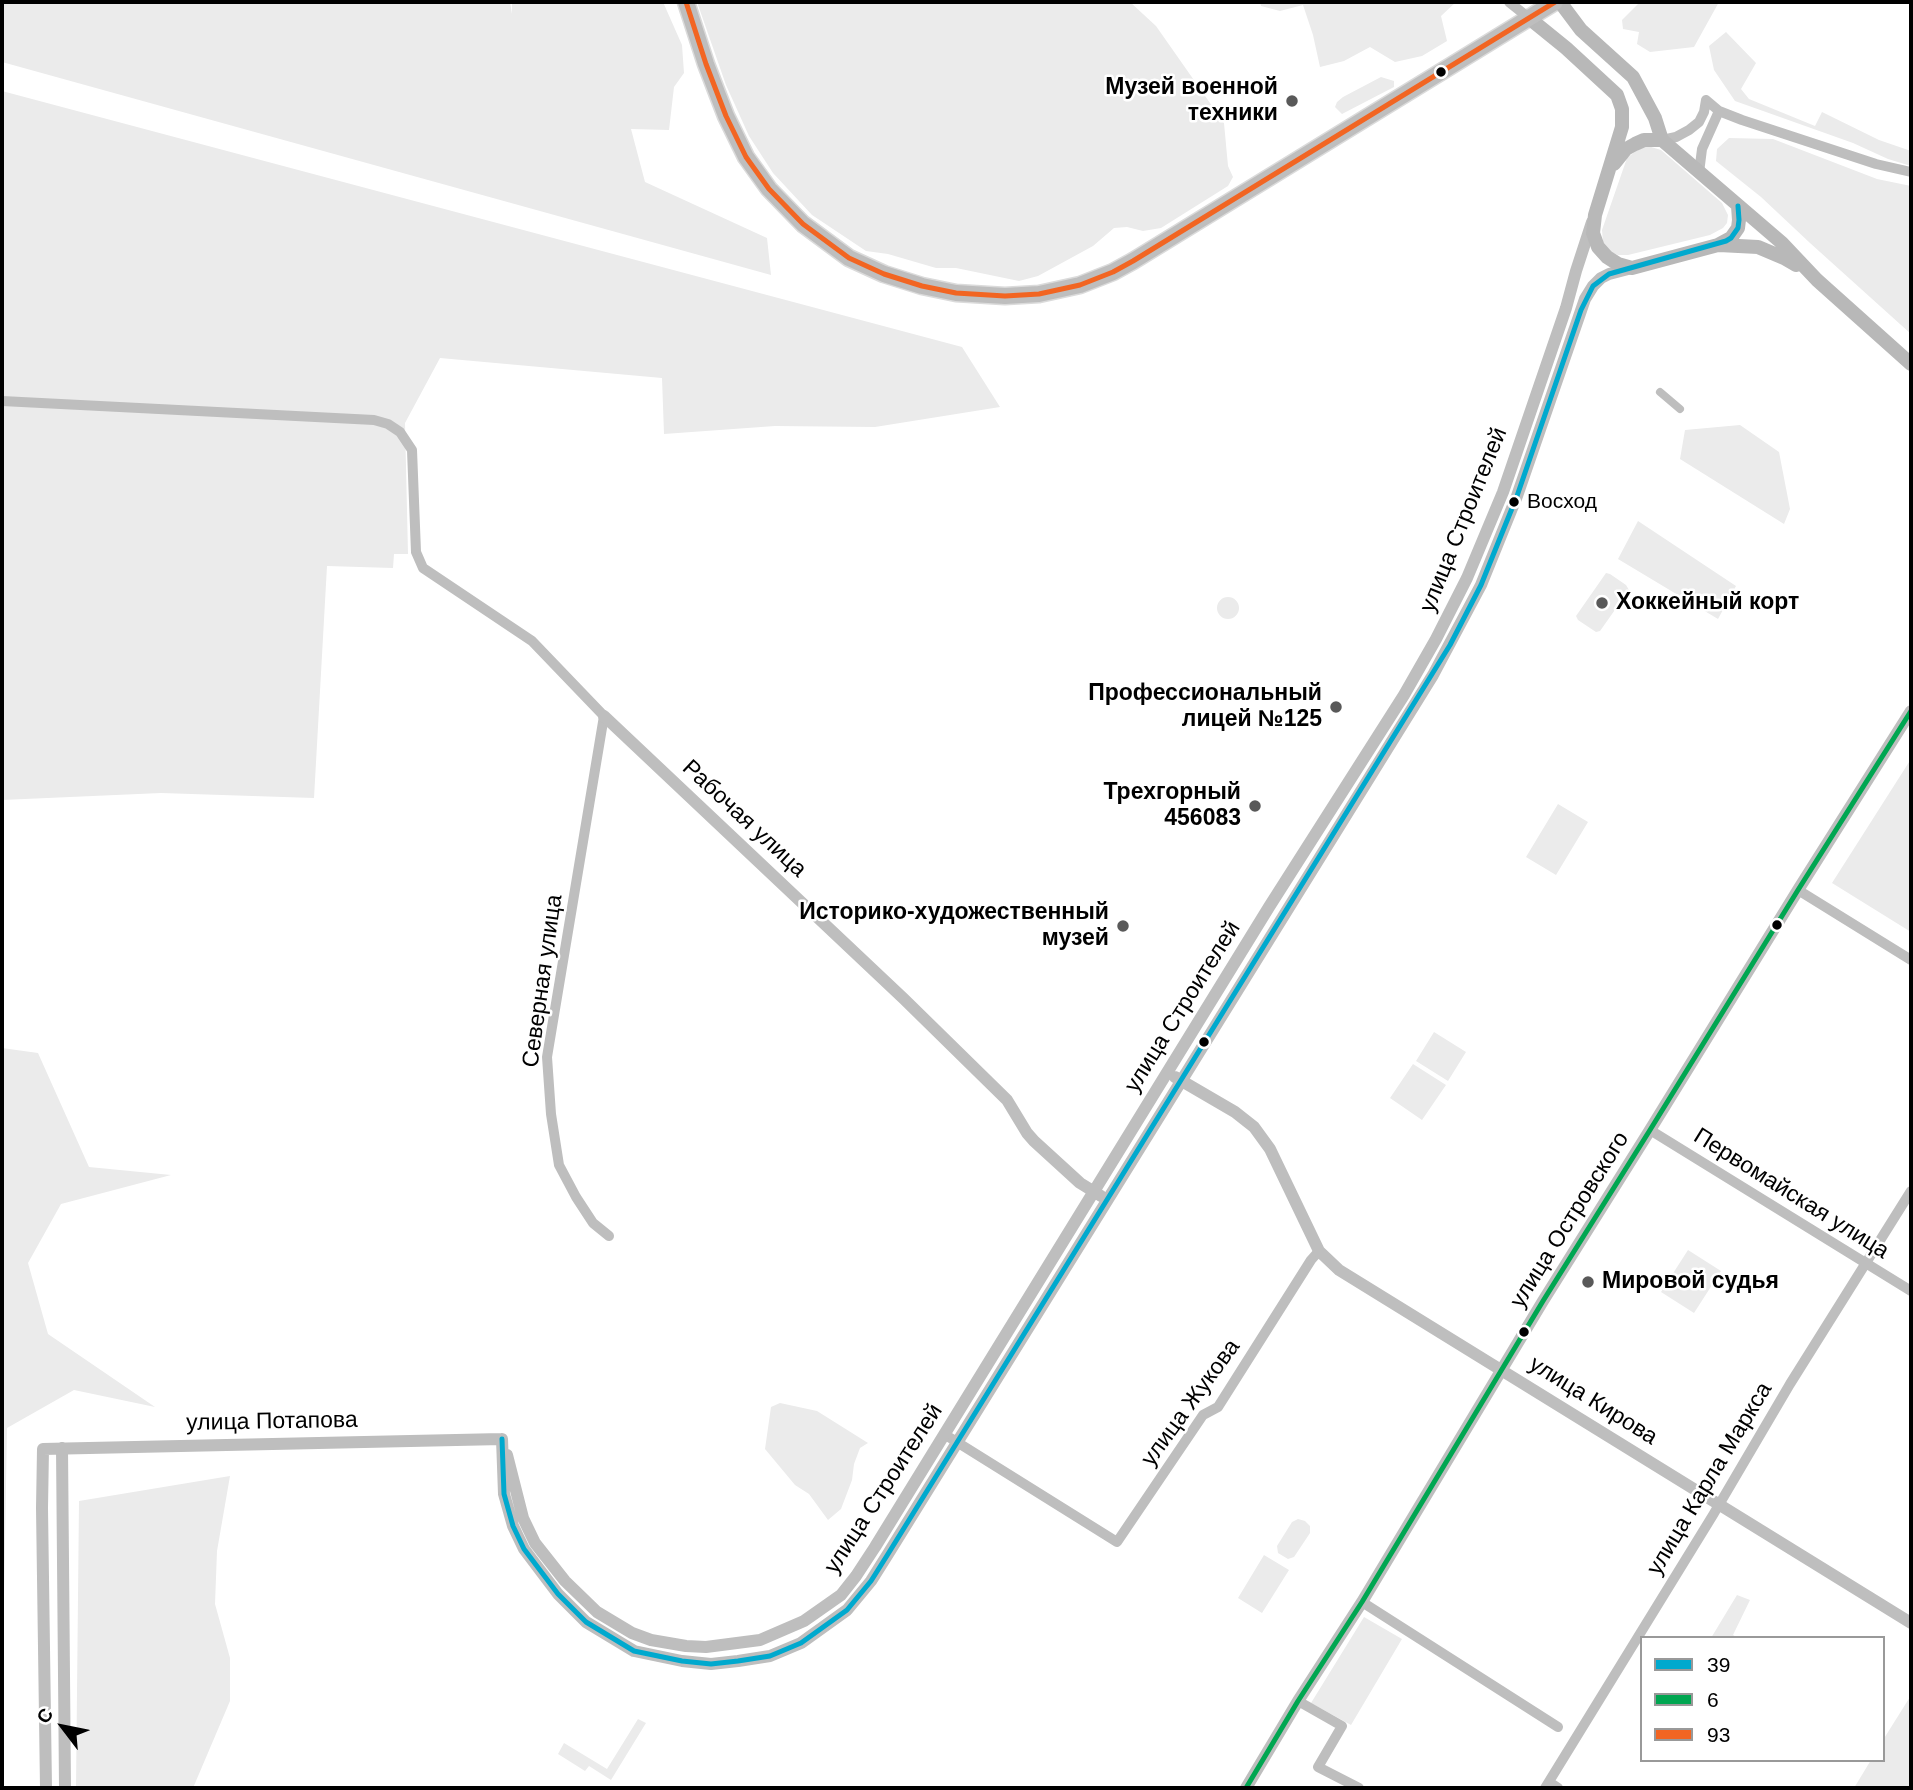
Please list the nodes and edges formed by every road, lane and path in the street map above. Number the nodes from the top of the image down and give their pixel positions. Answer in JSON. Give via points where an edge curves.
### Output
{"nodes":[{"id":1,"x":685,"y":2,"type":"edge"},
{"id":2,"x":1509,"y":2,"type":"edge"},
{"id":3,"x":1558,"y":2,"type":"edge"},
{"id":4,"x":1529,"y":18,"type":"junction"},
{"id":5,"x":1719,"y":111,"type":"junction"},
{"id":6,"x":1662,"y":140,"type":"junction"},
{"id":7,"x":1609,"y":171,"type":"junction"},
{"id":8,"x":1911,"y":172,"type":"edge"},
{"id":9,"x":1699,"y":173,"type":"junction"},
{"id":10,"x":1738,"y":206,"type":"junction"},
{"id":11,"x":1595,"y":215,"type":"junction"},
{"id":12,"x":1717,"y":244,"type":"junction"},
{"id":13,"x":1632,"y":268,"type":"junction"},
{"id":14,"x":1817,"y":280,"type":"junction"},
{"id":15,"x":1911,"y":364,"type":"edge"},
{"id":16,"x":1660,"y":392,"type":"dead end"},
{"id":17,"x":2,"y":401,"type":"edge"},
{"id":18,"x":1680,"y":409,"type":"dead end"},
{"id":19,"x":1911,"y":711,"type":"edge"},
{"id":20,"x":604,"y":716,"type":"junction"},
{"id":21,"x":1798,"y":890,"type":"junction"},
{"id":22,"x":1911,"y":960,"type":"edge"},
{"id":23,"x":1168,"y":1072,"type":"junction"},
{"id":24,"x":1181,"y":1080,"type":"junction"},
{"id":25,"x":1650,"y":1130,"type":"junction"},
{"id":26,"x":1094,"y":1191,"type":"junction"},
{"id":27,"x":1911,"y":1191,"type":"edge"},
{"id":28,"x":1107,"y":1200,"type":"junction"},
{"id":29,"x":609,"y":1236,"type":"dead end"},
{"id":30,"x":1319,"y":1251,"type":"junction"},
{"id":31,"x":1867,"y":1264,"type":"junction"},
{"id":32,"x":1911,"y":1291,"type":"edge"},
{"id":33,"x":1503,"y":1370,"type":"junction"},
{"id":34,"x":944,"y":1434,"type":"junction"},
{"id":35,"x":502,"y":1439,"type":"junction"},
{"id":36,"x":958,"y":1442,"type":"junction"},
{"id":37,"x":62,"y":1448,"type":"junction"},
{"id":38,"x":1719,"y":1504,"type":"junction"},
{"id":39,"x":1362,"y":1602,"type":"junction"},
{"id":40,"x":597,"y":1612,"type":"junction"},
{"id":41,"x":586,"y":1622,"type":"junction"},
{"id":42,"x":1911,"y":1623,"type":"edge"},
{"id":43,"x":1298,"y":1701,"type":"junction"},
{"id":44,"x":1558,"y":1727,"type":"dead end"},
{"id":45,"x":1547,"y":1785,"type":"edge"},
{"id":46,"x":46,"y":1788,"type":"edge"},
{"id":47,"x":65,"y":1788,"type":"edge"},
{"id":48,"x":1246,"y":1788,"type":"edge"},
{"id":49,"x":1359,"y":1788,"type":"edge"},
{"id":50,"x":1558,"y":1788,"type":"edge"}],
"edges":[{"from":1,"to":4,"type":"main road","via":[[726,116],[746,157],[803,224],[849,258],[884,274],[938,290],[1005,296],[1060,290],[1123,267]]},
{"from":2,"to":4,"type":"street"},
{"from":3,"to":4,"type":"main road"},
{"from":3,"to":6,"type":"main road","via":[[1634,79]]},
{"from":4,"to":7,"type":"main road","via":[[1617,95],[1622,127]]},
{"from":5,"to":6,"type":"street","via":[[1706,100],[1699,122]]},
{"from":5,"to":8,"type":"street"},
{"from":5,"to":9,"type":"street","via":[[1702,149]]},
{"from":6,"to":7,"type":"main road","via":[[1635,144]]},
{"from":6,"to":9,"type":"main road"},
{"from":7,"to":11,"type":"main road"},
{"from":9,"to":10,"type":"main road"},
{"from":10,"to":12,"type":"main road","via":[[1735,233]]},
{"from":10,"to":14,"type":"main road"},
{"from":11,"to":13,"type":"main road","via":[[1593,233],[1598,247],[1618,264]]},
{"from":11,"to":23,"type":"street","name":"улица Строителей","via":[[1503,492],[1454,607],[1404,695]]},
{"from":12,"to":13,"type":"main road"},
{"from":12,"to":14,"type":"main road","via":[[1758,247]]},
{"from":13,"to":24,"type":"street","name":"улица Строителей","via":[[1601,278],[1585,299],[1517,496],[1481,585],[1450,645]]},
{"from":14,"to":15,"type":"main road"},
{"from":16,"to":18,"type":"street"},
{"from":17,"to":20,"type":"street","name":"Рабочая улица","via":[[374,419],[388,424],[412,450],[416,552],[423,568],[532,641]]},
{"from":19,"to":21,"type":"street","name":"улица Островского"},
{"from":20,"to":26,"type":"street","name":"Рабочая улица","via":[[1007,1100],[1034,1141]]},
{"from":20,"to":29,"type":"street","name":"Северная улица","via":[[547,1057],[559,1165],[593,1223]]},
{"from":21,"to":22,"type":"street"},
{"from":21,"to":25,"type":"street","name":"улица Островского"},
{"from":23,"to":24,"type":"street","name":"улица Кирова"},
{"from":23,"to":26,"type":"street","name":"улица Строителей"},
{"from":24,"to":28,"type":"street","name":"улица Строителей"},
{"from":24,"to":30,"type":"street","name":"улица Кирова","via":[[1254,1127],[1270,1149]]},
{"from":25,"to":31,"type":"street","name":"Первомайская улица"},
{"from":25,"to":33,"type":"street","name":"улица Островского"},
{"from":26,"to":28,"type":"street","name":"Рабочая улица"},
{"from":26,"to":34,"type":"street","name":"улица Строителей"},
{"from":27,"to":31,"type":"street","name":"улица Карла Маркса"},
{"from":28,"to":36,"type":"street","name":"улица Строителей"},
{"from":30,"to":33,"type":"street","name":"улица Кирова","via":[[1339,1270]]},
{"from":30,"to":36,"type":"street","name":"улица Жукова","via":[[1218,1407],[1203,1415],[1117,1542]]},
{"from":31,"to":32,"type":"street","name":"Первомайская улица"},
{"from":31,"to":38,"type":"street","name":"улица Карла Маркса"},
{"from":33,"to":38,"type":"street","name":"улица Кирова"},
{"from":33,"to":39,"type":"street","name":"улица Островского"},
{"from":34,"to":36,"type":"street"},
{"from":34,"to":40,"type":"street","name":"улица Строителей","via":[[856,1576],[841,1595],[804,1621],[760,1640],[706,1647],[651,1640]]},
{"from":35,"to":37,"type":"street","name":"улица Потапова"},
{"from":35,"to":40,"type":"street","name":"улица Строителей","via":[[523,1518],[535,1543]]},
{"from":35,"to":41,"type":"street","name":"улица Строителей","via":[[504,1494],[513,1526],[538,1569]]},
{"from":36,"to":41,"type":"street","name":"улица Строителей","via":[[859,1597],[801,1643],[770,1656],[711,1664],[634,1651]]},
{"from":37,"to":46,"type":"street","name":"улица Потапова","via":[[43,1449]]},
{"from":37,"to":47,"type":"street"},
{"from":38,"to":42,"type":"street","name":"улица Кирова"},
{"from":38,"to":45,"type":"street","name":"улица Карла Маркса"},
{"from":39,"to":43,"type":"street","name":"улица Островского"},
{"from":39,"to":44,"type":"street"},
{"from":40,"to":41,"type":"street"},
{"from":43,"to":48,"type":"street","name":"улица Островского"},
{"from":43,"to":49,"type":"street","via":[[1342,1726],[1318,1768]]},
{"from":45,"to":50,"type":"street"}]}
